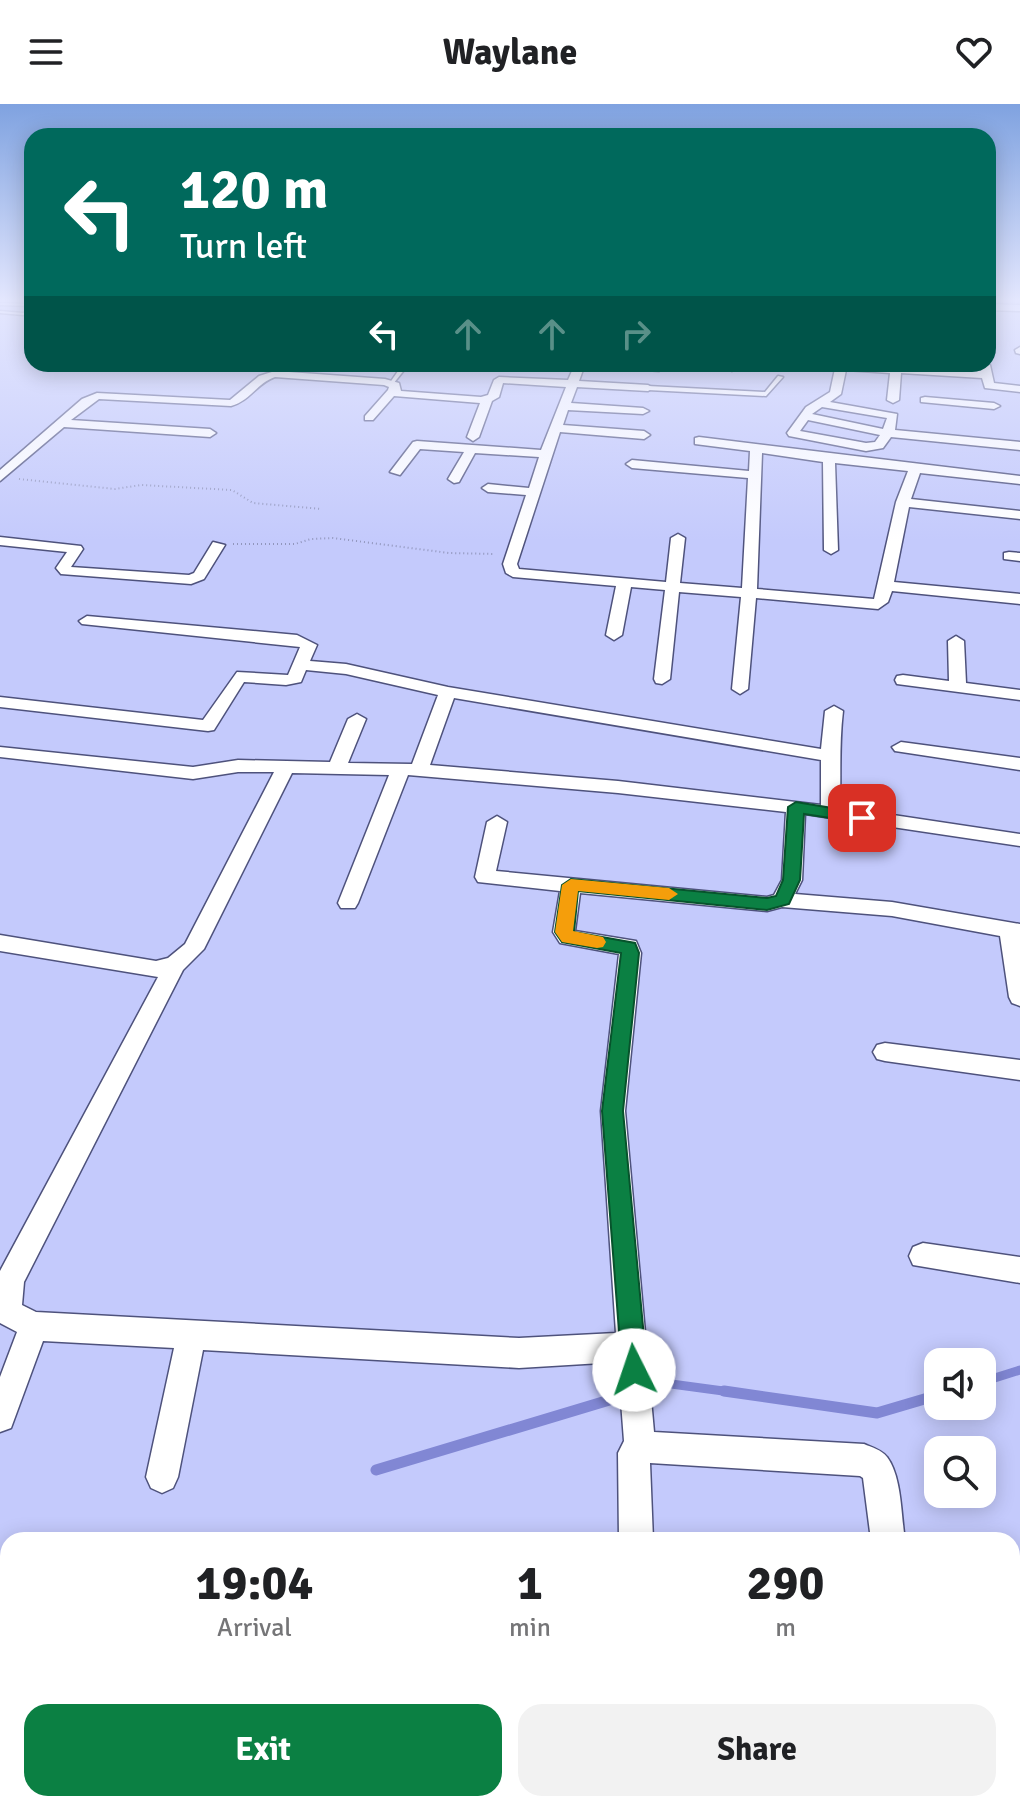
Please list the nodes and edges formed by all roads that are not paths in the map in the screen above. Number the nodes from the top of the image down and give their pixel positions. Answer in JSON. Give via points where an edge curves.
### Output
{"nodes":[{"id":1,"x":258,"y":382,"type":"edge"},
{"id":2,"x":354,"y":382,"type":"edge"},
{"id":3,"x":395,"y":382,"type":"edge"},
{"id":4,"x":498,"y":382,"type":"edge"},
{"id":5,"x":541,"y":382,"type":"edge"},
{"id":6,"x":776,"y":382,"type":"edge"},
{"id":7,"x":838,"y":382,"type":"edge"},
{"id":8,"x":895,"y":382,"type":"edge"},
{"id":9,"x":989,"y":382,"type":"edge"},
{"id":10,"x":573,"y":383,"type":"junction"},
{"id":11,"x":392,"y":387,"type":"junction"},
{"id":12,"x":648,"y":388,"type":"joint"},
{"id":13,"x":487,"y":400,"type":"junction"},
{"id":14,"x":893,"y":400,"type":"dead end"},
{"id":15,"x":819,"y":403,"type":"junction"},
{"id":16,"x":565,"y":406,"type":"junction"},
{"id":17,"x":926,"y":406,"type":"dead end"},
{"id":18,"x":643,"y":411,"type":"dead end"},
{"id":19,"x":804,"y":416,"type":"junction"},
{"id":20,"x":369,"y":418,"type":"dead end"},
{"id":21,"x":61,"y":423,"type":"junction"},
{"id":22,"x":556,"y":428,"type":"junction"},
{"id":23,"x":210,"y":433,"type":"dead end"},
{"id":24,"x":888,"y":433,"type":"junction"},
{"id":25,"x":644,"y":435,"type":"dead end"},
{"id":26,"x":699,"y":441,"type":"dead end"},
{"id":27,"x":473,"y":443,"type":"junction"},
{"id":28,"x":1020,"y":446,"type":"edge"},
{"id":29,"x":756,"y":448,"type":"junction"},
{"id":30,"x":546,"y":454,"type":"junction"},
{"id":31,"x":829,"y":459,"type":"junction"},
{"id":32,"x":632,"y":464,"type":"dead end"},
{"id":33,"x":915,"y":468,"type":"junction"},
{"id":34,"x":396,"y":472,"type":"dead end"},
{"id":35,"x":755,"y":475,"type":"junction"},
{"id":36,"x":0,"y":477,"type":"edge"},
{"id":37,"x":454,"y":479,"type":"dead end"},
{"id":38,"x":1020,"y":480,"type":"edge"},
{"id":39,"x":488,"y":488,"type":"dead end"},
{"id":40,"x":533,"y":492,"type":"junction"},
{"id":41,"x":903,"y":502,"type":"junction"},
{"id":42,"x":1020,"y":515,"type":"edge"},
{"id":43,"x":678,"y":538,"type":"dead end"},
{"id":44,"x":0,"y":541,"type":"edge"},
{"id":45,"x":218,"y":545,"type":"road end"},
{"id":46,"x":831,"y":550,"type":"dead end"},
{"id":47,"x":624,"y":585,"type":"junction"},
{"id":48,"x":886,"y":586,"type":"junction"},
{"id":49,"x":674,"y":589,"type":"junction"},
{"id":50,"x":749,"y":595,"type":"junction"},
{"id":51,"x":1020,"y":599,"type":"edge"},
{"id":52,"x":87,"y":621,"type":"dead end"},
{"id":53,"x":614,"y":635,"type":"dead end"},
{"id":54,"x":956,"y":641,"type":"dead end"},
{"id":55,"x":302,"y":665,"type":"junction"},
{"id":56,"x":662,"y":679,"type":"dead end"},
{"id":57,"x":903,"y":680,"type":"dead end"},
{"id":58,"x":958,"y":687,"type":"junction"},
{"id":59,"x":740,"y":689,"type":"dead end"},
{"id":60,"x":448,"y":692,"type":"junction"},
{"id":61,"x":1020,"y":695,"type":"edge"},
{"id":62,"x":0,"y":702,"type":"edge"},
{"id":63,"x":834,"y":711,"type":"dead end"},
{"id":64,"x":357,"y":719,"type":"dead end"},
{"id":65,"x":901,"y":747,"type":"dead end"},
{"id":66,"x":0,"y":752,"type":"edge"},
{"id":67,"x":829,"y":756,"type":"junction"},
{"id":68,"x":1020,"y":764,"type":"edge"},
{"id":69,"x":286,"y":766,"type":"junction"},
{"id":70,"x":337,"y":767,"type":"junction"},
{"id":71,"x":410,"y":770,"type":"junction"},
{"id":72,"x":796,"y":807,"type":"junction"},
{"id":73,"x":830,"y":813,"type":"junction"},
{"id":74,"x":497,"y":822,"type":"dead end"},
{"id":75,"x":1020,"y":840,"type":"edge"},
{"id":76,"x":571,"y":885,"type":"junction"},
{"id":77,"x":782,"y":900,"type":"junction"},
{"id":78,"x":348,"y":903,"type":"dead end"},
{"id":79,"x":1015,"y":931,"type":"edge"},
{"id":80,"x":0,"y":943,"type":"edge"},
{"id":81,"x":175,"y":965,"type":"junction"},
{"id":82,"x":1020,"y":997,"type":"edge"},
{"id":83,"x":885,"y":1052,"type":"dead end"},
{"id":84,"x":1020,"y":1070,"type":"edge"},
{"id":85,"x":923,"y":1256,"type":"dead end"},
{"id":86,"x":1020,"y":1270,"type":"edge"},
{"id":87,"x":34,"y":1326,"type":"junction"},
{"id":88,"x":192,"y":1334,"type":"junction"},
{"id":89,"x":633,"y":1347,"type":"junction"},
{"id":90,"x":0,"y":1417,"type":"edge"},
{"id":91,"x":640,"y":1447,"type":"junction"},
{"id":92,"x":162,"y":1477,"type":"dead end"},
{"id":93,"x":636,"y":1532,"type":"edge"},
{"id":94,"x":887,"y":1532,"type":"edge"}],
"edges":[{"from":1,"to":21,"type":"street","via":[[231,403],[97,396]]},
{"from":2,"to":11,"type":"street"},
{"from":3,"to":11,"type":"lane"},
{"from":4,"to":13,"type":"street"},
{"from":5,"to":10,"type":"street"},
{"from":6,"to":12,"type":"lane","via":[[766,394]]},
{"from":7,"to":15,"type":"street","via":[[835,394]]},
{"from":8,"to":14,"type":"street"},
{"from":9,"to":17,"type":"street","via":[[995,419]]},
{"from":10,"to":12,"type":"street"},
{"from":10,"to":16,"type":"street"},
{"from":11,"to":13,"type":"street","via":[[403,395]]},
{"from":11,"to":20,"type":"street"},
{"from":13,"to":27,"type":"street"},
{"from":15,"to":19,"type":"street"},
{"from":15,"to":24,"type":"street","via":[[893,416]]},
{"from":16,"to":18,"type":"street"},
{"from":16,"to":22,"type":"street"},
{"from":19,"to":24,"type":"street"},
{"from":19,"to":24,"type":"street","via":[[795,435],[866,447],[879,445]]},
{"from":21,"to":23,"type":"street"},
{"from":21,"to":36,"type":"street"},
{"from":22,"to":25,"type":"street"},
{"from":22,"to":30,"type":"street"},
{"from":24,"to":28,"type":"street"},
{"from":26,"to":29,"type":"street"},
{"from":27,"to":30,"type":"street"},
{"from":27,"to":34,"type":"street","via":[[414,446]]},
{"from":27,"to":37,"type":"street"},
{"from":29,"to":31,"type":"street"},
{"from":29,"to":35,"type":"street"},
{"from":30,"to":40,"type":"street"},
{"from":31,"to":33,"type":"street"},
{"from":31,"to":46,"type":"street"},
{"from":32,"to":35,"type":"street"},
{"from":33,"to":38,"type":"street"},
{"from":33,"to":41,"type":"street"},
{"from":35,"to":50,"type":"street"},
{"from":39,"to":40,"type":"street"},
{"from":40,"to":47,"type":"street","via":[[510,564],[513,573]]},
{"from":41,"to":42,"type":"street"},
{"from":41,"to":48,"type":"street"},
{"from":43,"to":49,"type":"street"},
{"from":44,"to":45,"type":"street","via":[[76,549],[66,571],[191,580]]},
{"from":47,"to":49,"type":"street"},
{"from":47,"to":53,"type":"street"},
{"from":48,"to":50,"type":"street","via":[[878,604],[865,605]]},
{"from":48,"to":51,"type":"street"},
{"from":49,"to":50,"type":"street"},
{"from":49,"to":56,"type":"street"},
{"from":50,"to":59,"type":"street"},
{"from":52,"to":55,"type":"street","via":[[297,640],[309,645]]},
{"from":54,"to":58,"type":"street"},
{"from":55,"to":60,"type":"street","via":[[346,669]]},
{"from":55,"to":62,"type":"street","via":[[295,678],[286,680],[243,676],[208,726]]},
{"from":57,"to":58,"type":"street"},
{"from":58,"to":61,"type":"street"},
{"from":60,"to":67,"type":"street"},
{"from":60,"to":71,"type":"street"},
{"from":63,"to":67,"type":"street"},
{"from":64,"to":70,"type":"street"},
{"from":65,"to":68,"type":"street"},
{"from":66,"to":69,"type":"street","via":[[193,773]]},
{"from":67,"to":73,"type":"street"},
{"from":69,"to":70,"type":"street"},
{"from":69,"to":81,"type":"street","via":[[193,949]]},
{"from":70,"to":71,"type":"street"},
{"from":71,"to":72,"type":"street"},
{"from":71,"to":78,"type":"street"},
{"from":72,"to":73,"type":"street"},
{"from":72,"to":77,"type":"street","via":[[792,880]]},
{"from":73,"to":75,"type":"street"},
{"from":74,"to":76,"type":"street","via":[[485,877]]},
{"from":76,"to":77,"type":"street","via":[[767,904]]},
{"from":76,"to":89,"type":"street","via":[[564,932],[568,938],[628,947],[630,953],[613,1111]]},
{"from":77,"to":79,"type":"street","via":[[892,909]]},
{"from":79,"to":82,"type":"street"},
{"from":80,"to":81,"type":"street","via":[[156,969]]},
{"from":81,"to":87,"type":"street","via":[[10,1280],[7,1312]]},
{"from":83,"to":84,"type":"street"},
{"from":85,"to":86,"type":"street"},
{"from":87,"to":88,"type":"street"},
{"from":87,"to":90,"type":"street"},
{"from":88,"to":89,"type":"street","via":[[519,1353]]},
{"from":88,"to":92,"type":"street"},
{"from":89,"to":91,"type":"street"},
{"from":91,"to":93,"type":"street","via":[[634,1453]]},
{"from":91,"to":94,"type":"street","via":[[864,1460],[879,1476]]}]}
